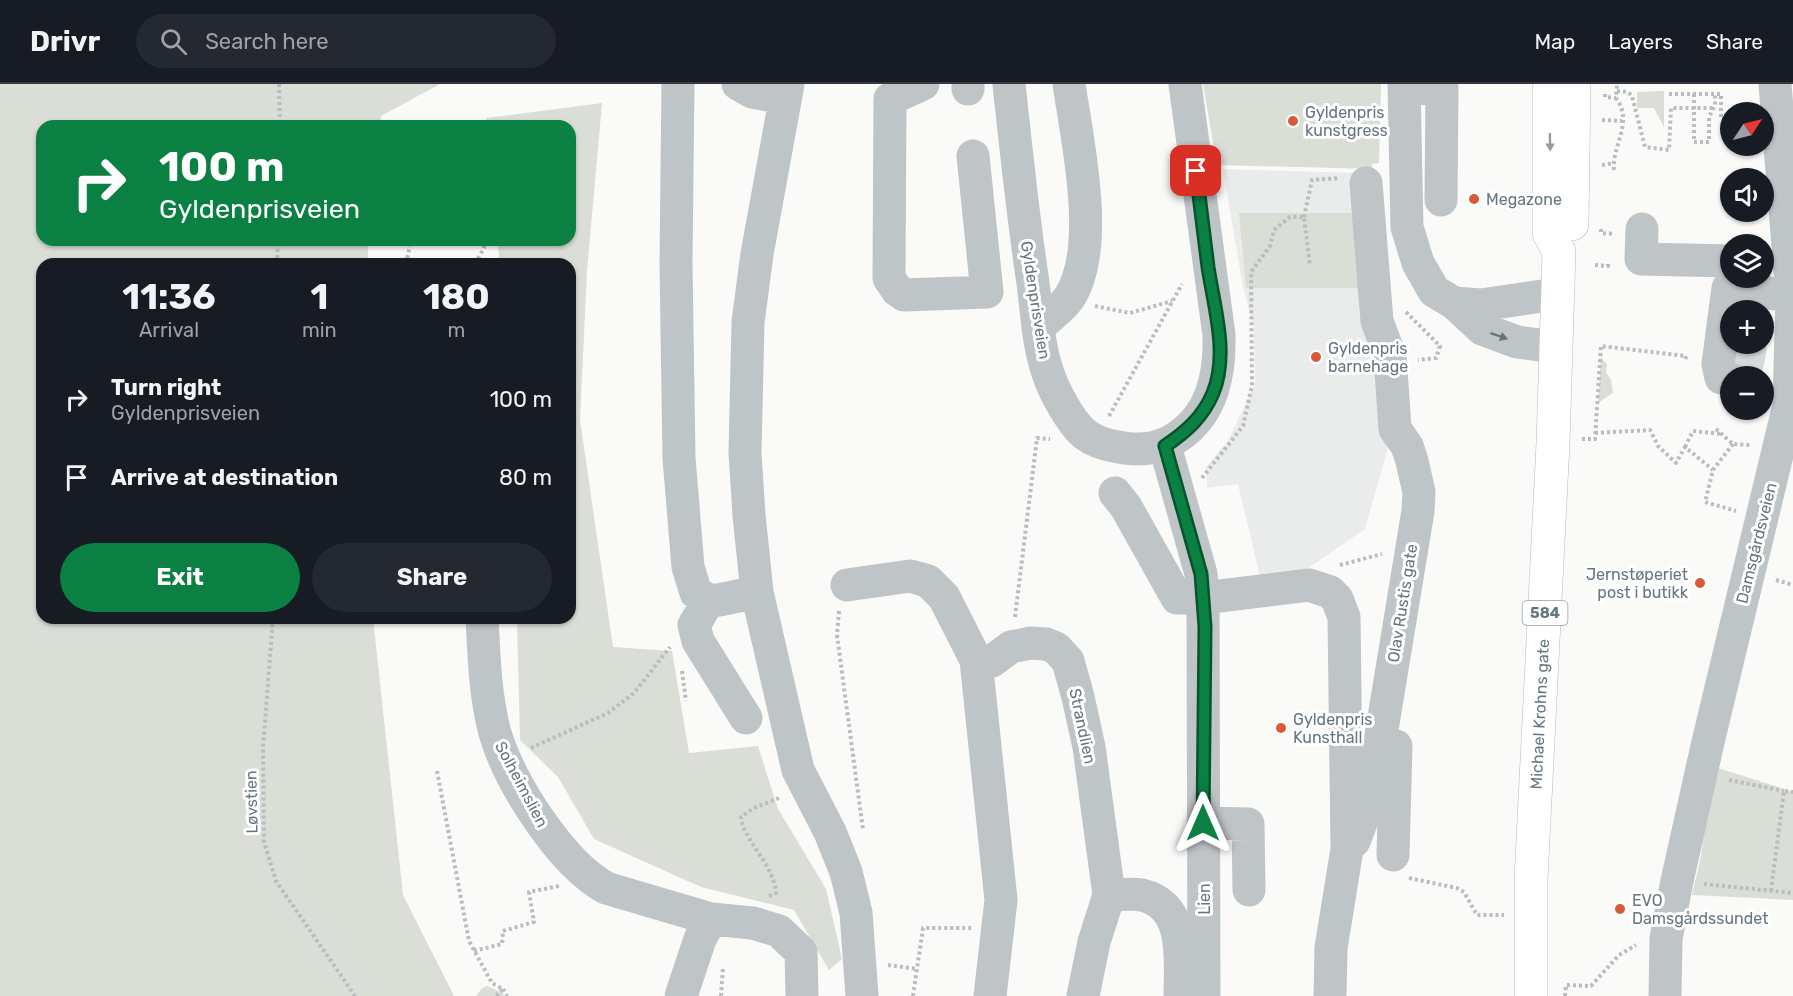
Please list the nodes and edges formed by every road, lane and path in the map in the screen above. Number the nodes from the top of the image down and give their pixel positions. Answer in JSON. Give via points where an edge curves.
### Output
{"nodes":[{"id":1,"x":279,"y":84,"type":"edge"},
{"id":2,"x":738,"y":84,"type":"edge"},
{"id":3,"x":923,"y":84,"type":"edge"},
{"id":4,"x":1009,"y":84,"type":"edge"},
{"id":5,"x":1069,"y":84,"type":"edge"},
{"id":6,"x":1185,"y":84,"type":"edge"},
{"id":7,"x":1549,"y":84,"type":"edge"},
{"id":8,"x":1617,"y":84,"type":"edge"},
{"id":9,"x":1775,"y":84,"type":"edge"},
{"id":10,"x":1404,"y":86,"type":"edge"},
{"id":11,"x":1589,"y":87,"type":"edge"},
{"id":12,"x":674,"y":88,"type":"edge"},
{"id":13,"x":786,"y":91,"type":"edge"},
{"id":14,"x":1617,"y":91,"type":"junction"},
{"id":15,"x":1669,"y":94,"type":"dead end"},
{"id":16,"x":1694,"y":94,"type":"junction"},
{"id":17,"x":1715,"y":94,"type":"junction"},
{"id":18,"x":1616,"y":98,"type":"junction"},
{"id":19,"x":1721,"y":102,"type":"edge"},
{"id":20,"x":1694,"y":108,"type":"junction"},
{"id":21,"x":1713,"y":108,"type":"junction"},
{"id":22,"x":280,"y":120,"type":"edge"},
{"id":23,"x":1598,"y":120,"type":"dead end"},
{"id":24,"x":1622,"y":121,"type":"junction"},
{"id":25,"x":973,"y":156,"type":"dead end"},
{"id":26,"x":1614,"y":163,"type":"junction"},
{"id":27,"x":1602,"y":169,"type":"dead end"},
{"id":28,"x":1614,"y":170,"type":"dead end"},
{"id":29,"x":1356,"y":181,"type":"joint"},
{"id":30,"x":1441,"y":200,"type":"dead end"},
{"id":31,"x":1304,"y":217,"type":"junction"},
{"id":32,"x":1274,"y":230,"type":"dead end"},
{"id":33,"x":1642,"y":230,"type":"dead end"},
{"id":34,"x":1559,"y":252,"type":"junction"},
{"id":35,"x":1207,"y":259,"type":"junction"},
{"id":36,"x":1720,"y":261,"type":"edge"},
{"id":37,"x":1777,"y":262,"type":"edge"},
{"id":38,"x":1608,"y":263,"type":"dead end"},
{"id":39,"x":1595,"y":265,"type":"dead end"},
{"id":40,"x":1310,"y":266,"type":"dead end"},
{"id":41,"x":1556,"y":294,"type":"junction"},
{"id":42,"x":1792,"y":296,"type":"edge"},
{"id":43,"x":1069,"y":298,"type":"junction"},
{"id":44,"x":1173,"y":300,"type":"junction"},
{"id":45,"x":1727,"y":300,"type":"edge"},
{"id":46,"x":1454,"y":303,"type":"junction"},
{"id":47,"x":1039,"y":327,"type":"junction"},
{"id":48,"x":1554,"y":347,"type":"junction"},
{"id":49,"x":1686,"y":362,"type":"dead end"},
{"id":50,"x":1104,"y":424,"type":"dead end"},
{"id":51,"x":1716,"y":429,"type":"dead end"},
{"id":52,"x":1595,"y":433,"type":"junction"},
{"id":53,"x":1722,"y":434,"type":"junction"},
{"id":54,"x":1041,"y":438,"type":"dead end"},
{"id":55,"x":1581,"y":439,"type":"dead end"},
{"id":56,"x":1165,"y":446,"type":"junction"},
{"id":57,"x":1685,"y":447,"type":"junction"},
{"id":58,"x":1713,"y":470,"type":"junction"},
{"id":59,"x":1115,"y":493,"type":"dead end"},
{"id":60,"x":1719,"y":506,"type":"dead end"},
{"id":61,"x":1376,"y":555,"type":"dead end"},
{"id":62,"x":1335,"y":566,"type":"dead end"},
{"id":63,"x":847,"y":585,"type":"joint"},
{"id":64,"x":757,"y":592,"type":"junction"},
{"id":65,"x":1203,"y":598,"type":"junction"},
{"id":66,"x":709,"y":600,"type":"junction"},
{"id":67,"x":1015,"y":621,"type":"dead end"},
{"id":68,"x":273,"y":624,"type":"edge"},
{"id":69,"x":483,"y":624,"type":"edge"},
{"id":70,"x":677,"y":638,"type":"dead end"},
{"id":71,"x":976,"y":660,"type":"junction"},
{"id":72,"x":1390,"y":676,"type":"junction"},
{"id":73,"x":746,"y":718,"type":"dead end"},
{"id":74,"x":506,"y":760,"type":"junction"},
{"id":75,"x":437,"y":771,"type":"dead end"},
{"id":76,"x":1721,"y":778,"type":"dead end"},
{"id":77,"x":1784,"y":791,"type":"junction"},
{"id":78,"x":1793,"y":792,"type":"edge"},
{"id":79,"x":779,"y":798,"type":"dead end"},
{"id":80,"x":1203,"y":823,"type":"junction"},
{"id":81,"x":864,"y":839,"type":"dead end"},
{"id":82,"x":1347,"y":849,"type":"junction"},
{"id":83,"x":1393,"y":855,"type":"dead end"},
{"id":84,"x":1414,"y":880,"type":"dead end"},
{"id":85,"x":1700,"y":884,"type":"dead end"},
{"id":86,"x":547,"y":889,"type":"dead end"},
{"id":87,"x":1249,"y":890,"type":"dead end"},
{"id":88,"x":1771,"y":891,"type":"junction"},
{"id":89,"x":1793,"y":893,"type":"edge"},
{"id":90,"x":1108,"y":895,"type":"junction"},
{"id":91,"x":760,"y":896,"type":"dead end"},
{"id":92,"x":1503,"y":915,"type":"dead end"},
{"id":93,"x":711,"y":919,"type":"junction"},
{"id":94,"x":968,"y":928,"type":"dead end"},
{"id":95,"x":1666,"y":939,"type":"junction"},
{"id":96,"x":474,"y":951,"type":"junction"},
{"id":97,"x":882,"y":964,"type":"dead end"},
{"id":98,"x":917,"y":969,"type":"junction"},
{"id":99,"x":503,"y":989,"type":"junction"},
{"id":100,"x":355,"y":996,"type":"edge"},
{"id":101,"x":496,"y":996,"type":"edge"},
{"id":102,"x":507,"y":996,"type":"edge"},
{"id":103,"x":681,"y":996,"type":"edge"},
{"id":104,"x":802,"y":996,"type":"edge"},
{"id":105,"x":862,"y":996,"type":"edge"},
{"id":106,"x":913,"y":996,"type":"edge"},
{"id":107,"x":990,"y":996,"type":"edge"},
{"id":108,"x":1083,"y":996,"type":"edge"},
{"id":109,"x":1180,"y":996,"type":"edge"},
{"id":110,"x":1204,"y":996,"type":"edge"},
{"id":111,"x":1330,"y":996,"type":"edge"},
{"id":112,"x":1531,"y":996,"type":"edge"},
{"id":113,"x":1565,"y":996,"type":"edge"},
{"id":114,"x":1665,"y":996,"type":"edge"}],
"edges":[{"from":1,"to":22,"type":"path"},
{"from":2,"to":13,"type":"street","via":[[752,92]]},
{"from":3,"to":25,"type":"street","via":[[890,99],[889,278],[904,295],[987,292]]},
{"from":4,"to":47,"type":"street","name":"Gyldenprisveien"},
{"from":5,"to":43,"type":"street","via":[[1087,213],[1080,269]]},
{"from":6,"to":35,"type":"street","name":"Gyldenprisveien"},
{"from":7,"to":34,"type":"main road","name":"Michael Krohns gate","number":"584","one_way":true,"via":[[1549,232]]},
{"from":8,"to":14,"type":"path"},
{"from":9,"to":37,"type":"street","name":"Damsgårdsveien"},
{"from":10,"to":30,"type":"street","via":[[1442,88]]},
{"from":10,"to":46,"type":"street","via":[[1407,227],[1418,263],[1434,291]]},
{"from":11,"to":18,"type":"path","via":[[1605,97]]},
{"from":11,"to":34,"type":"main road","name":"Michael Krohns gate","number":"584","via":[[1571,235]]},
{"from":12,"to":66,"type":"street","via":[[679,458],[688,567],[696,593]]},
{"from":13,"to":64,"type":"street","via":[[757,254],[747,343],[745,453]]},
{"from":14,"to":18,"type":"path"},
{"from":14,"to":20,"type":"path","via":[[1632,96],[1645,147],[1669,150],[1671,108]]},
{"from":15,"to":16,"type":"path"},
{"from":16,"to":17,"type":"path"},
{"from":16,"to":20,"type":"path"},
{"from":17,"to":19,"type":"path","via":[[1721,94]]},
{"from":17,"to":21,"type":"path"},
{"from":18,"to":24,"type":"path","via":[[1623,107]]},
{"from":20,"to":21,"type":"path"},
{"from":20,"to":21,"type":"path","via":[[1694,141],[1709,142]]},
{"from":23,"to":24,"type":"path"},
{"from":24,"to":26,"type":"path"},
{"from":26,"to":27,"type":"path","via":[[1602,164]]},
{"from":26,"to":28,"type":"path"},
{"from":29,"to":31,"type":"path","via":[[1312,180]]},
{"from":29,"to":72,"type":"street","name":"Olav Rustis gate","via":[[1377,321],[1390,356],[1395,429],[1407,446],[1419,492]]},
{"from":31,"to":32,"type":"path","via":[[1290,217]]},
{"from":31,"to":40,"type":"path"},
{"from":33,"to":36,"type":"street","via":[[1641,259]]},
{"from":34,"to":41,"type":"main road","name":"Michael Krohns gate","number":"584"},
{"from":35,"to":44,"type":"path","via":[[1192,267]]},
{"from":35,"to":56,"type":"street","name":"Gyldenprisveien","via":[[1220,365],[1204,411],[1190,429]]},
{"from":37,"to":42,"type":"street","name":"Damsgårdsveien"},
{"from":38,"to":39,"type":"path"},
{"from":41,"to":46,"type":"street","via":[[1481,305]]},
{"from":41,"to":48,"type":"main road","name":"Michael Krohns gate","number":"584"},
{"from":42,"to":45,"type":"street","via":[[1728,288]]},
{"from":42,"to":95,"type":"street","name":"Damsgårdsveien","via":[[1789,405],[1708,742]]},
{"from":43,"to":44,"type":"path","via":[[1130,313]]},
{"from":43,"to":47,"type":"street"},
{"from":44,"to":50,"type":"path"},
{"from":46,"to":48,"type":"street","one_way":true,"via":[[1482,329],[1517,342]]},
{"from":47,"to":56,"type":"street","name":"Gyldenprisveien","via":[[1048,374],[1076,425],[1087,436],[1100,444],[1132,449]]},
{"from":48,"to":112,"type":"main road","name":"Michael Krohns gate","number":"584","via":[[1532,879]]},
{"from":49,"to":52,"type":"path","via":[[1686,356],[1601,346]]},
{"from":51,"to":53,"type":"path"},
{"from":52,"to":55,"type":"path","via":[[1594,439]]},
{"from":52,"to":57,"type":"path","via":[[1650,430],[1658,447],[1676,463]]},
{"from":53,"to":57,"type":"path","via":[[1693,431]]},
{"from":53,"to":58,"type":"path","via":[[1732,444]]},
{"from":54,"to":67,"type":"path","via":[[1037,438],[1029,491]]},
{"from":56,"to":65,"type":"street","name":"Lien","via":[[1201,574]]},
{"from":57,"to":58,"type":"path"},
{"from":58,"to":60,"type":"path","via":[[1706,502]]},
{"from":59,"to":65,"type":"street","via":[[1177,598]]},
{"from":61,"to":62,"type":"path"},
{"from":63,"to":71,"type":"street","via":[[910,576],[928,581],[944,597]]},
{"from":63,"to":81,"type":"path","via":[[839,607],[837,634]]},
{"from":64,"to":66,"type":"street"},
{"from":64,"to":105,"type":"street","via":[[798,770],[846,872],[856,913]]},
{"from":65,"to":80,"type":"street","name":"Lien"},
{"from":65,"to":82,"type":"street","name":"Olav Rustis gate","via":[[1309,585],[1338,599],[1344,617],[1346,662]]},
{"from":66,"to":73,"type":"street","via":[[694,625],[698,641]]},
{"from":68,"to":100,"type":"path","name":"Løvstien","via":[[263,748],[264,842],[276,881]]},
{"from":69,"to":74,"type":"street","name":"Solheimslien","via":[[490,707]]},
{"from":70,"to":74,"type":"path","via":[[634,693],[608,713]]},
{"from":71,"to":90,"type":"street","name":"Strandlien","via":[[992,661],[1011,647],[1031,643],[1056,648],[1068,661],[1089,747]]},
{"from":71,"to":107,"type":"street","via":[[1001,900]]},
{"from":72,"to":82,"type":"street","name":"Olav Rustis gate","via":[[1368,805]]},
{"from":72,"to":83,"type":"street","via":[[1396,730]]},
{"from":74,"to":93,"type":"street","name":"Solheimslien","via":[[545,830],[590,879],[606,888]]},
{"from":75,"to":96,"type":"path"},
{"from":76,"to":77,"type":"path"},
{"from":77,"to":78,"type":"path"},
{"from":77,"to":88,"type":"path"},
{"from":79,"to":91,"type":"path","via":[[741,817],[776,885],[774,896]]},
{"from":80,"to":87,"type":"street","via":[[1248,824]]},
{"from":80,"to":110,"type":"street","name":"Lien"},
{"from":82,"to":111,"type":"street","name":"Olav Rustis gate","via":[[1331,948]]},
{"from":84,"to":92,"type":"path","via":[[1457,888],[1464,892],[1477,915]]},
{"from":85,"to":88,"type":"path"},
{"from":86,"to":96,"type":"path","via":[[529,892],[534,922],[503,931],[502,944]]},
{"from":88,"to":89,"type":"path"},
{"from":90,"to":108,"type":"street","name":"Strandlien"},
{"from":90,"to":109,"type":"street","via":[[1141,895],[1163,907],[1175,922],[1180,949]]},
{"from":93,"to":103,"type":"street"},
{"from":93,"to":104,"type":"street","name":"Solheimslien","via":[[753,923],[779,931],[801,952]]},
{"from":94,"to":98,"type":"path","via":[[923,928]]},
{"from":95,"to":113,"type":"path","via":[[1642,941],[1619,955],[1591,986],[1566,985]]},
{"from":95,"to":114,"type":"street","name":"Damsgårdsveien"},
{"from":96,"to":99,"type":"path","via":[[492,983]]},
{"from":97,"to":98,"type":"path"},
{"from":98,"to":106,"type":"path"},
{"from":99,"to":101,"type":"path"},
{"from":99,"to":102,"type":"path"}]}
